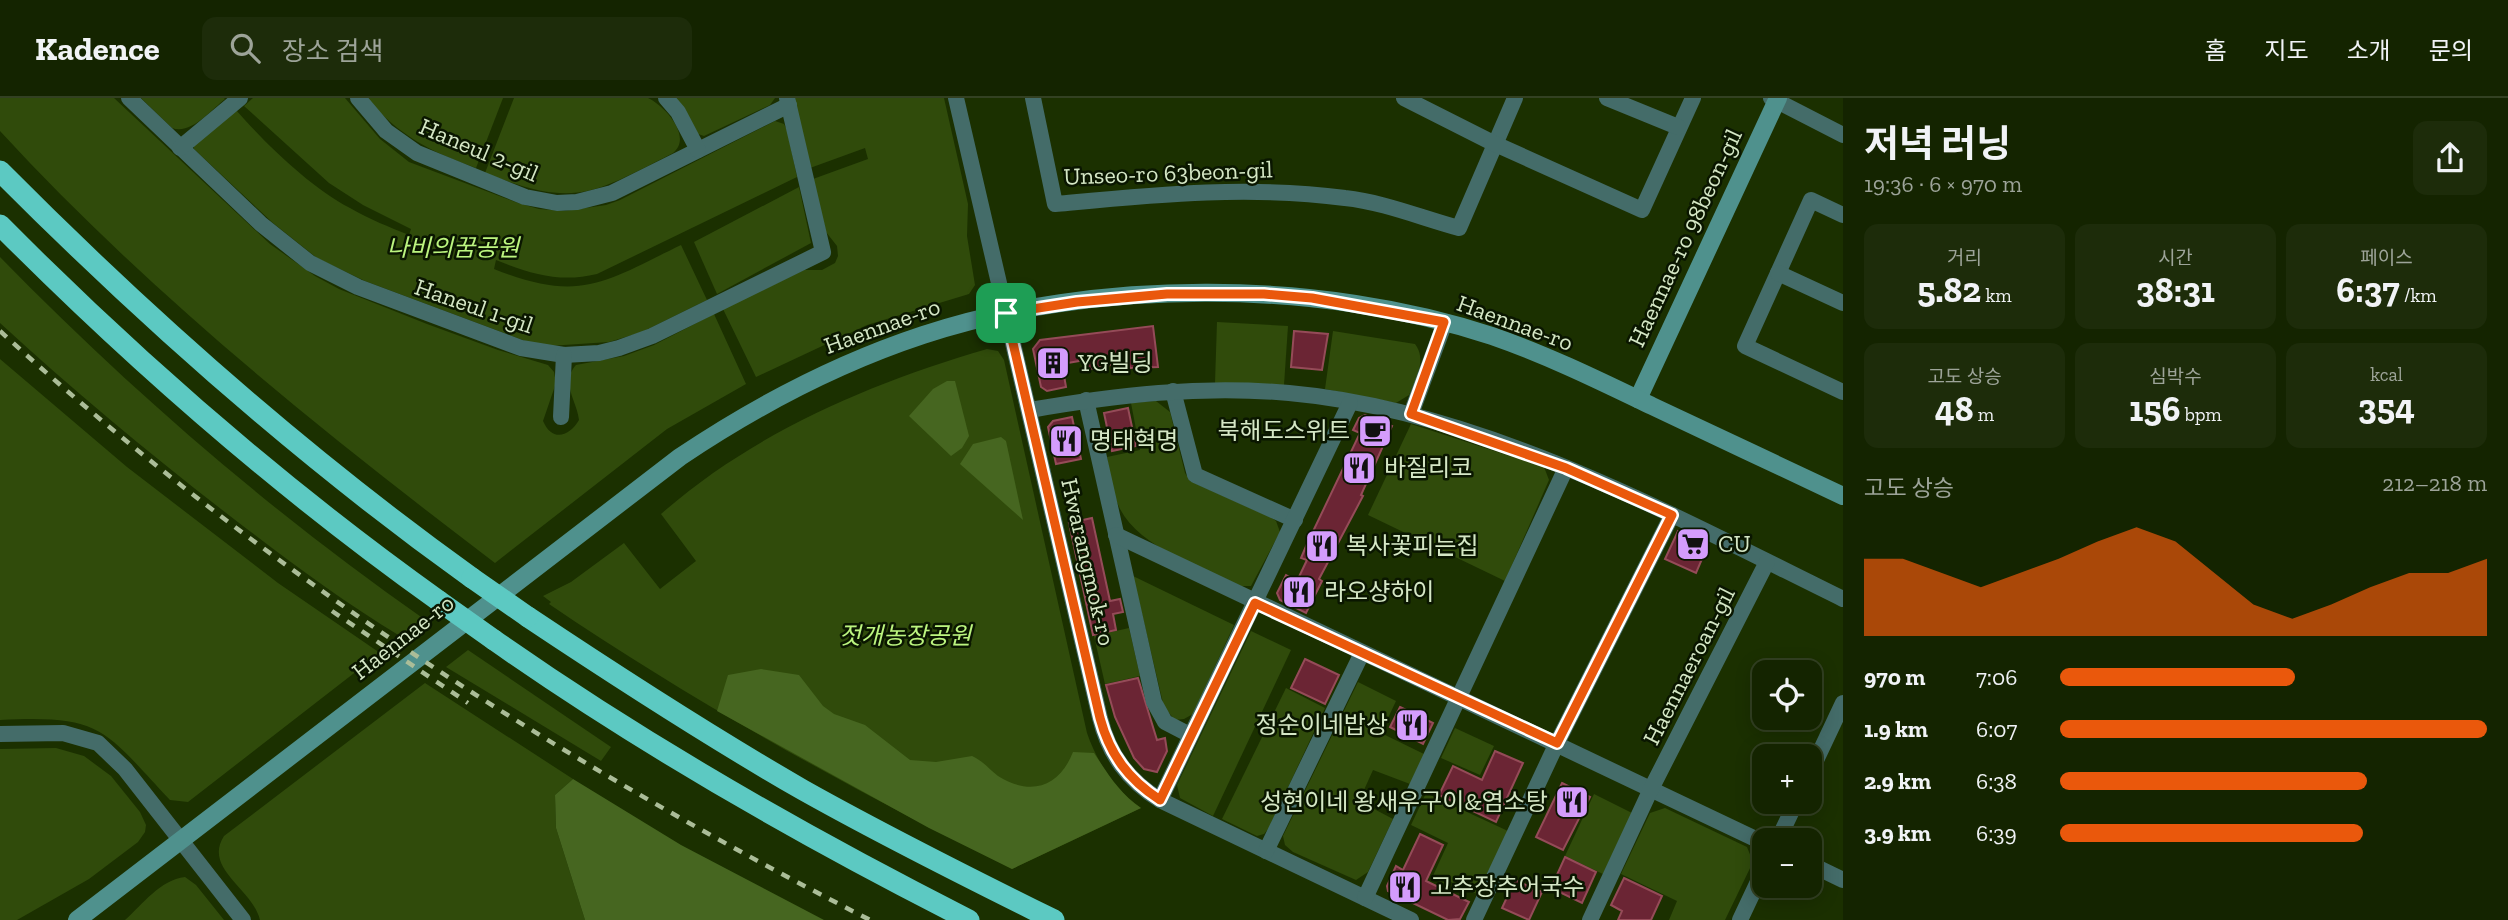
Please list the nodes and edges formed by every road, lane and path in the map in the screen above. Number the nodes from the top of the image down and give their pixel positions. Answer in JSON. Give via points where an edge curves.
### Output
{"nodes":[{"id":1,"x":129,"y":98,"type":"edge"},
{"id":2,"x":240,"y":98,"type":"edge"},
{"id":3,"x":358,"y":98,"type":"edge"},
{"id":4,"x":666,"y":98,"type":"edge"},
{"id":5,"x":956,"y":98,"type":"edge"},
{"id":6,"x":1033,"y":98,"type":"edge"},
{"id":7,"x":1404,"y":98,"type":"edge"},
{"id":8,"x":1515,"y":98,"type":"edge"},
{"id":9,"x":1607,"y":98,"type":"edge"},
{"id":10,"x":1693,"y":98,"type":"edge"},
{"id":11,"x":1775,"y":99,"type":"edge"},
{"id":12,"x":788,"y":101,"type":"edge"},
{"id":13,"x":1678,"y":127,"type":"junction"},
{"id":14,"x":1843,"y":135,"type":"edge"},
{"id":15,"x":1493,"y":143,"type":"junction"},
{"id":16,"x":180,"y":148,"type":"junction"},
{"id":17,"x":698,"y":150,"type":"junction"},
{"id":18,"x":0,"y":171,"type":"edge"},
{"id":19,"x":1843,"y":215,"type":"edge"},
{"id":20,"x":0,"y":225,"type":"edge"},
{"id":21,"x":1778,"y":273,"type":"junction"},
{"id":22,"x":1843,"y":303,"type":"edge"},
{"id":23,"x":1006,"y":313,"type":"junction"},
{"id":24,"x":1444,"y":322,"type":"junction"},
{"id":25,"x":564,"y":355,"type":"junction"},
{"id":26,"x":1173,"y":391,"type":"junction"},
{"id":27,"x":1843,"y":392,"type":"edge"},
{"id":28,"x":1637,"y":399,"type":"junction"},
{"id":29,"x":1086,"y":400,"type":"junction"},
{"id":30,"x":1350,"y":403,"type":"junction"},
{"id":31,"x":1030,"y":410,"type":"junction"},
{"id":32,"x":1411,"y":414,"type":"junction"},
{"id":33,"x":561,"y":417,"type":"dead end"},
{"id":34,"x":1566,"y":468,"type":"junction"},
{"id":35,"x":1843,"y":496,"type":"edge"},
{"id":36,"x":1672,"y":515,"type":"junction"},
{"id":37,"x":1295,"y":520,"type":"junction"},
{"id":38,"x":1116,"y":535,"type":"junction"},
{"id":39,"x":1767,"y":562,"type":"junction"},
{"id":40,"x":1843,"y":599,"type":"edge"},
{"id":41,"x":1255,"y":603,"type":"junction"},
{"id":42,"x":1363,"y":653,"type":"junction"},
{"id":43,"x":1460,"y":698,"type":"junction"},
{"id":44,"x":1843,"y":703,"type":"edge"},
{"id":45,"x":0,"y":734,"type":"edge"},
{"id":46,"x":1190,"y":735,"type":"junction"},
{"id":47,"x":1557,"y":743,"type":"junction"},
{"id":48,"x":1822,"y":748,"type":"edge"},
{"id":49,"x":1650,"y":791,"type":"junction"},
{"id":50,"x":1160,"y":800,"type":"junction"},
{"id":51,"x":1752,"y":838,"type":"edge"},
{"id":52,"x":182,"y":840,"type":"junction"},
{"id":53,"x":1266,"y":851,"type":"junction"},
{"id":54,"x":1822,"y":870,"type":"edge"},
{"id":55,"x":1843,"y":880,"type":"edge"},
{"id":56,"x":1752,"y":894,"type":"edge"},
{"id":57,"x":1365,"y":898,"type":"junction"},
{"id":58,"x":77,"y":920,"type":"edge"},
{"id":59,"x":243,"y":920,"type":"edge"},
{"id":60,"x":969,"y":920,"type":"edge"},
{"id":61,"x":1054,"y":920,"type":"edge"},
{"id":62,"x":1411,"y":920,"type":"edge"},
{"id":63,"x":1474,"y":920,"type":"edge"},
{"id":64,"x":1590,"y":920,"type":"edge"},
{"id":65,"x":1740,"y":920,"type":"edge"}],
"edges":[{"from":1,"to":16,"type":"street","name":"Haneul 1-gil"},
{"from":2,"to":16,"type":"street"},
{"from":3,"to":17,"type":"street","name":"Haneul 2-gil","via":[[386,131],[416,153],[541,201],[577,202],[612,193]]},
{"from":4,"to":17,"type":"street"},
{"from":5,"to":23,"type":"street","name":"Hwarangmok-ro"},
{"from":6,"to":15,"type":"street","name":"Unseo-ro 63beon-gil","via":[[1055,204],[1175,192],[1256,190],[1348,198],[1459,228]]},
{"from":7,"to":15,"type":"street"},
{"from":8,"to":15,"type":"street","name":"Unseo-ro 63beon-gil"},
{"from":9,"to":13,"type":"street"},
{"from":10,"to":13,"type":"street"},
{"from":11,"to":14,"type":"street"},
{"from":11,"to":28,"type":"main road","name":"Haennae-ro 98beon-gil"},
{"from":12,"to":17,"type":"street","name":"Haneul 2-gil"},
{"from":12,"to":25,"type":"street","name":"Haneul 1-gil","via":[[823,252],[636,343],[599,353]]},
{"from":13,"to":15,"type":"street","via":[[1642,210]]},
{"from":16,"to":25,"type":"street","name":"Haneul 1-gil","via":[[310,263],[358,287],[491,339]]},
{"from":18,"to":61,"type":"highway","bridge":true,"via":[[118,288],[222,381],[472,578],[655,701],[801,789]]},
{"from":19,"to":21,"type":"street","via":[[1811,200]]},
{"from":20,"to":60,"type":"highway","bridge":true,"via":[[127,347],[261,463],[439,601],[713,782]]},
{"from":21,"to":22,"type":"street"},
{"from":21,"to":27,"type":"street","via":[[1745,346]]},
{"from":23,"to":24,"type":"main road","name":"Haennae-ro","via":[[1122,297],[1264,294],[1348,303]]},
{"from":23,"to":31,"type":"street","name":"Hwarangmok-ro"},
{"from":23,"to":52,"type":"main road","name":"Haennae-ro","via":[[867,355],[773,398],[727,426],[533,567]]},
{"from":24,"to":28,"type":"main road","name":"Haennae-ro","via":[[1530,351]]},
{"from":24,"to":32,"type":"street"},
{"from":25,"to":33,"type":"street"},
{"from":26,"to":29,"type":"street"},
{"from":26,"to":30,"type":"street","via":[[1290,393]]},
{"from":26,"to":37,"type":"street","via":[[1195,475]]},
{"from":28,"to":35,"type":"main road","name":"Haennae-ro"},
{"from":29,"to":31,"type":"street"},
{"from":29,"to":38,"type":"street"},
{"from":30,"to":32,"type":"street"},
{"from":30,"to":37,"type":"street"},
{"from":31,"to":50,"type":"street","name":"Hwarangmok-ro","via":[[1104,736],[1122,769]]},
{"from":32,"to":34,"type":"street"},
{"from":34,"to":36,"type":"street"},
{"from":34,"to":43,"type":"street"},
{"from":36,"to":39,"type":"street"},
{"from":36,"to":47,"type":"street"},
{"from":37,"to":41,"type":"street"},
{"from":38,"to":41,"type":"street"},
{"from":38,"to":46,"type":"street","via":[[1154,702],[1165,722]]},
{"from":39,"to":40,"type":"street"},
{"from":39,"to":49,"type":"street","name":"Haennaeroan-gil"},
{"from":41,"to":42,"type":"street"},
{"from":41,"to":46,"type":"street"},
{"from":42,"to":43,"type":"street"},
{"from":42,"to":53,"type":"street"},
{"from":43,"to":47,"type":"street"},
{"from":43,"to":57,"type":"street"},
{"from":44,"to":48,"type":"street"},
{"from":45,"to":52,"type":"street","via":[[63,733],[97,743],[121,765]]},
{"from":46,"to":50,"type":"street"},
{"from":47,"to":49,"type":"street"},
{"from":47,"to":63,"type":"street"},
{"from":49,"to":51,"type":"street"},
{"from":49,"to":64,"type":"street"},
{"from":50,"to":53,"type":"street","name":"Hwarangmok-ro"},
{"from":52,"to":58,"type":"main road","name":"Haennae-ro"},
{"from":52,"to":59,"type":"street"},
{"from":53,"to":57,"type":"street","name":"Hwarangmok-ro"},
{"from":54,"to":55,"type":"street"},
{"from":56,"to":65,"type":"street"},
{"from":57,"to":62,"type":"street","name":"Hwarangmok-ro"}]}
